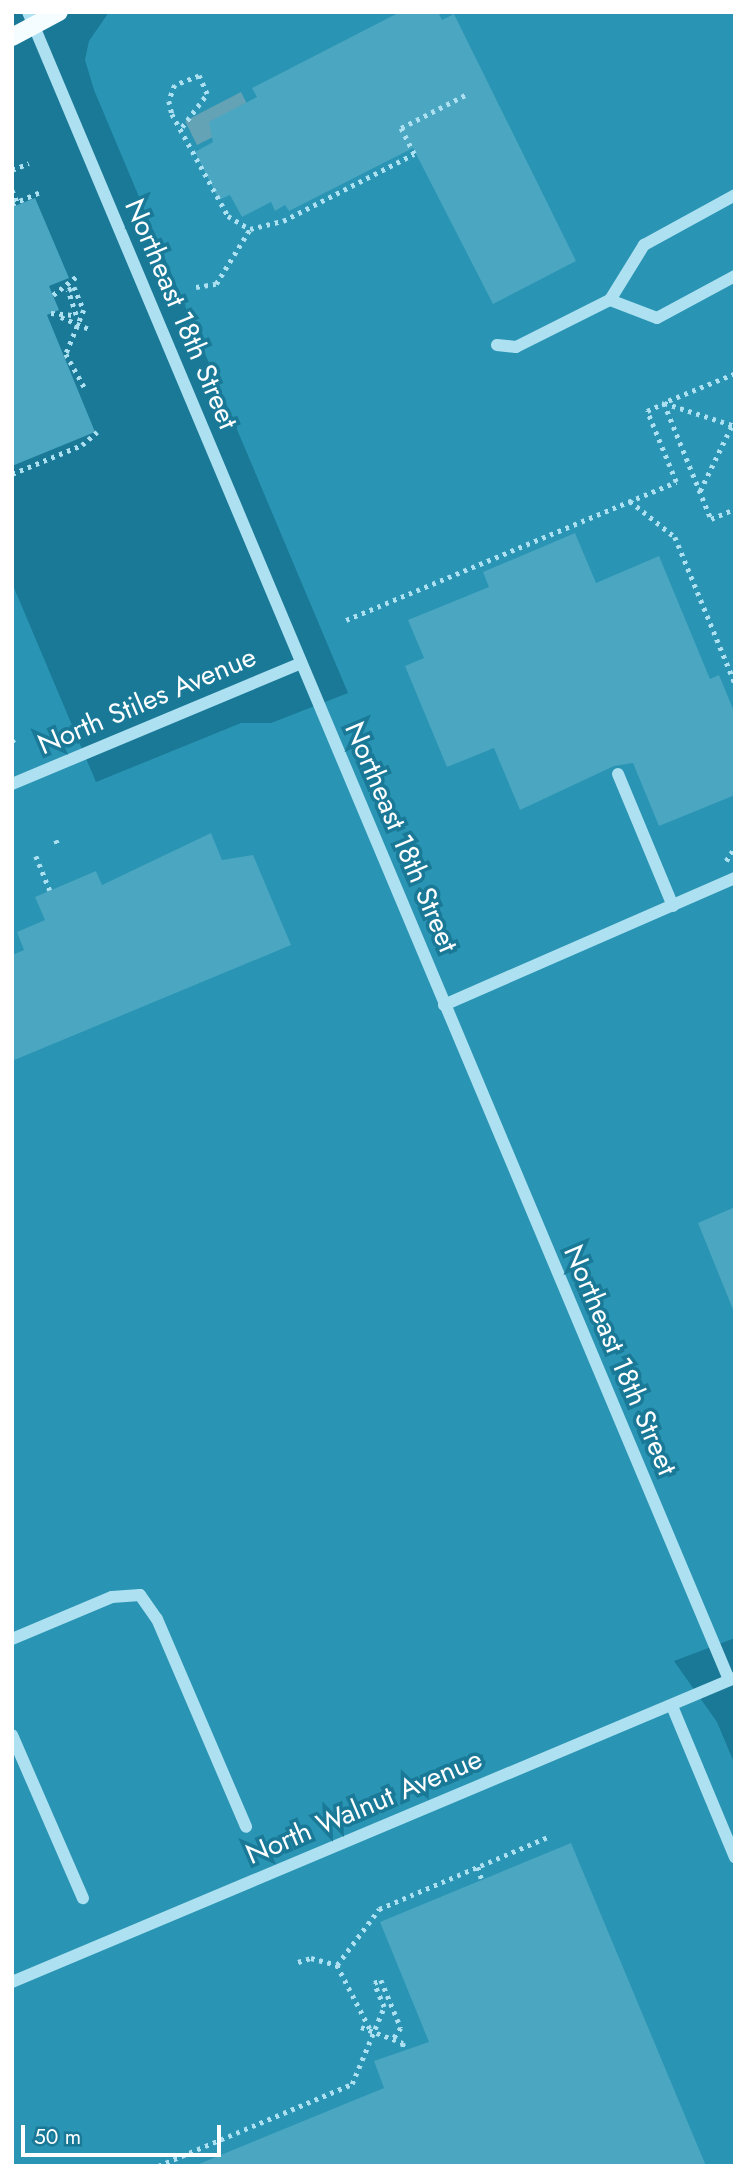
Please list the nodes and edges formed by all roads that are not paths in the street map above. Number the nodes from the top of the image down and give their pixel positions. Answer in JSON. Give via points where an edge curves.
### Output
{"nodes":[{"id":1,"x":59,"y":12,"type":"edge"},
{"id":2,"x":31,"y":19,"type":"edge"},
{"id":3,"x":12,"y":37,"type":"edge"},
{"id":4,"x":735,"y":195,"type":"edge"},
{"id":5,"x":735,"y":276,"type":"edge"},
{"id":6,"x":610,"y":300,"type":"junction"},
{"id":7,"x":497,"y":345,"type":"dead end"},
{"id":8,"x":301,"y":663,"type":"junction"},
{"id":9,"x":618,"y":774,"type":"dead end"},
{"id":10,"x":12,"y":784,"type":"edge"},
{"id":11,"x":735,"y":878,"type":"edge"},
{"id":12,"x":673,"y":906,"type":"junction"},
{"id":13,"x":443,"y":1004,"type":"junction"},
{"id":14,"x":12,"y":1639,"type":"edge"},
{"id":15,"x":732,"y":1679,"type":"edge"},
{"id":16,"x":672,"y":1706,"type":"junction"},
{"id":17,"x":12,"y":1735,"type":"edge"},
{"id":18,"x":246,"y":1827,"type":"dead end"},
{"id":19,"x":735,"y":1857,"type":"edge"},
{"id":20,"x":83,"y":1898,"type":"dead end"},
{"id":21,"x":12,"y":1982,"type":"edge"}],
"edges":[{"from":1,"to":2,"type":"main road"},
{"from":2,"to":3,"type":"main road"},
{"from":2,"to":8,"type":"street","name":"Northeast 18th Street"},
{"from":4,"to":6,"type":"street","via":[[644,245]]},
{"from":5,"to":6,"type":"street","via":[[657,318]]},
{"from":6,"to":7,"type":"street","via":[[516,347]]},
{"from":8,"to":10,"type":"street","name":"North Stiles Avenue"},
{"from":8,"to":13,"type":"street","name":"Northeast 18th Street"},
{"from":9,"to":12,"type":"street"},
{"from":11,"to":12,"type":"street"},
{"from":12,"to":13,"type":"street"},
{"from":13,"to":15,"type":"street","name":"Northeast 18th Street"},
{"from":14,"to":18,"type":"street","via":[[112,1597],[140,1595],[157,1619]]},
{"from":15,"to":16,"type":"street","name":"North Walnut Avenue"},
{"from":16,"to":19,"type":"street"},
{"from":16,"to":21,"type":"street","name":"North Walnut Avenue"},
{"from":17,"to":20,"type":"street"}]}
